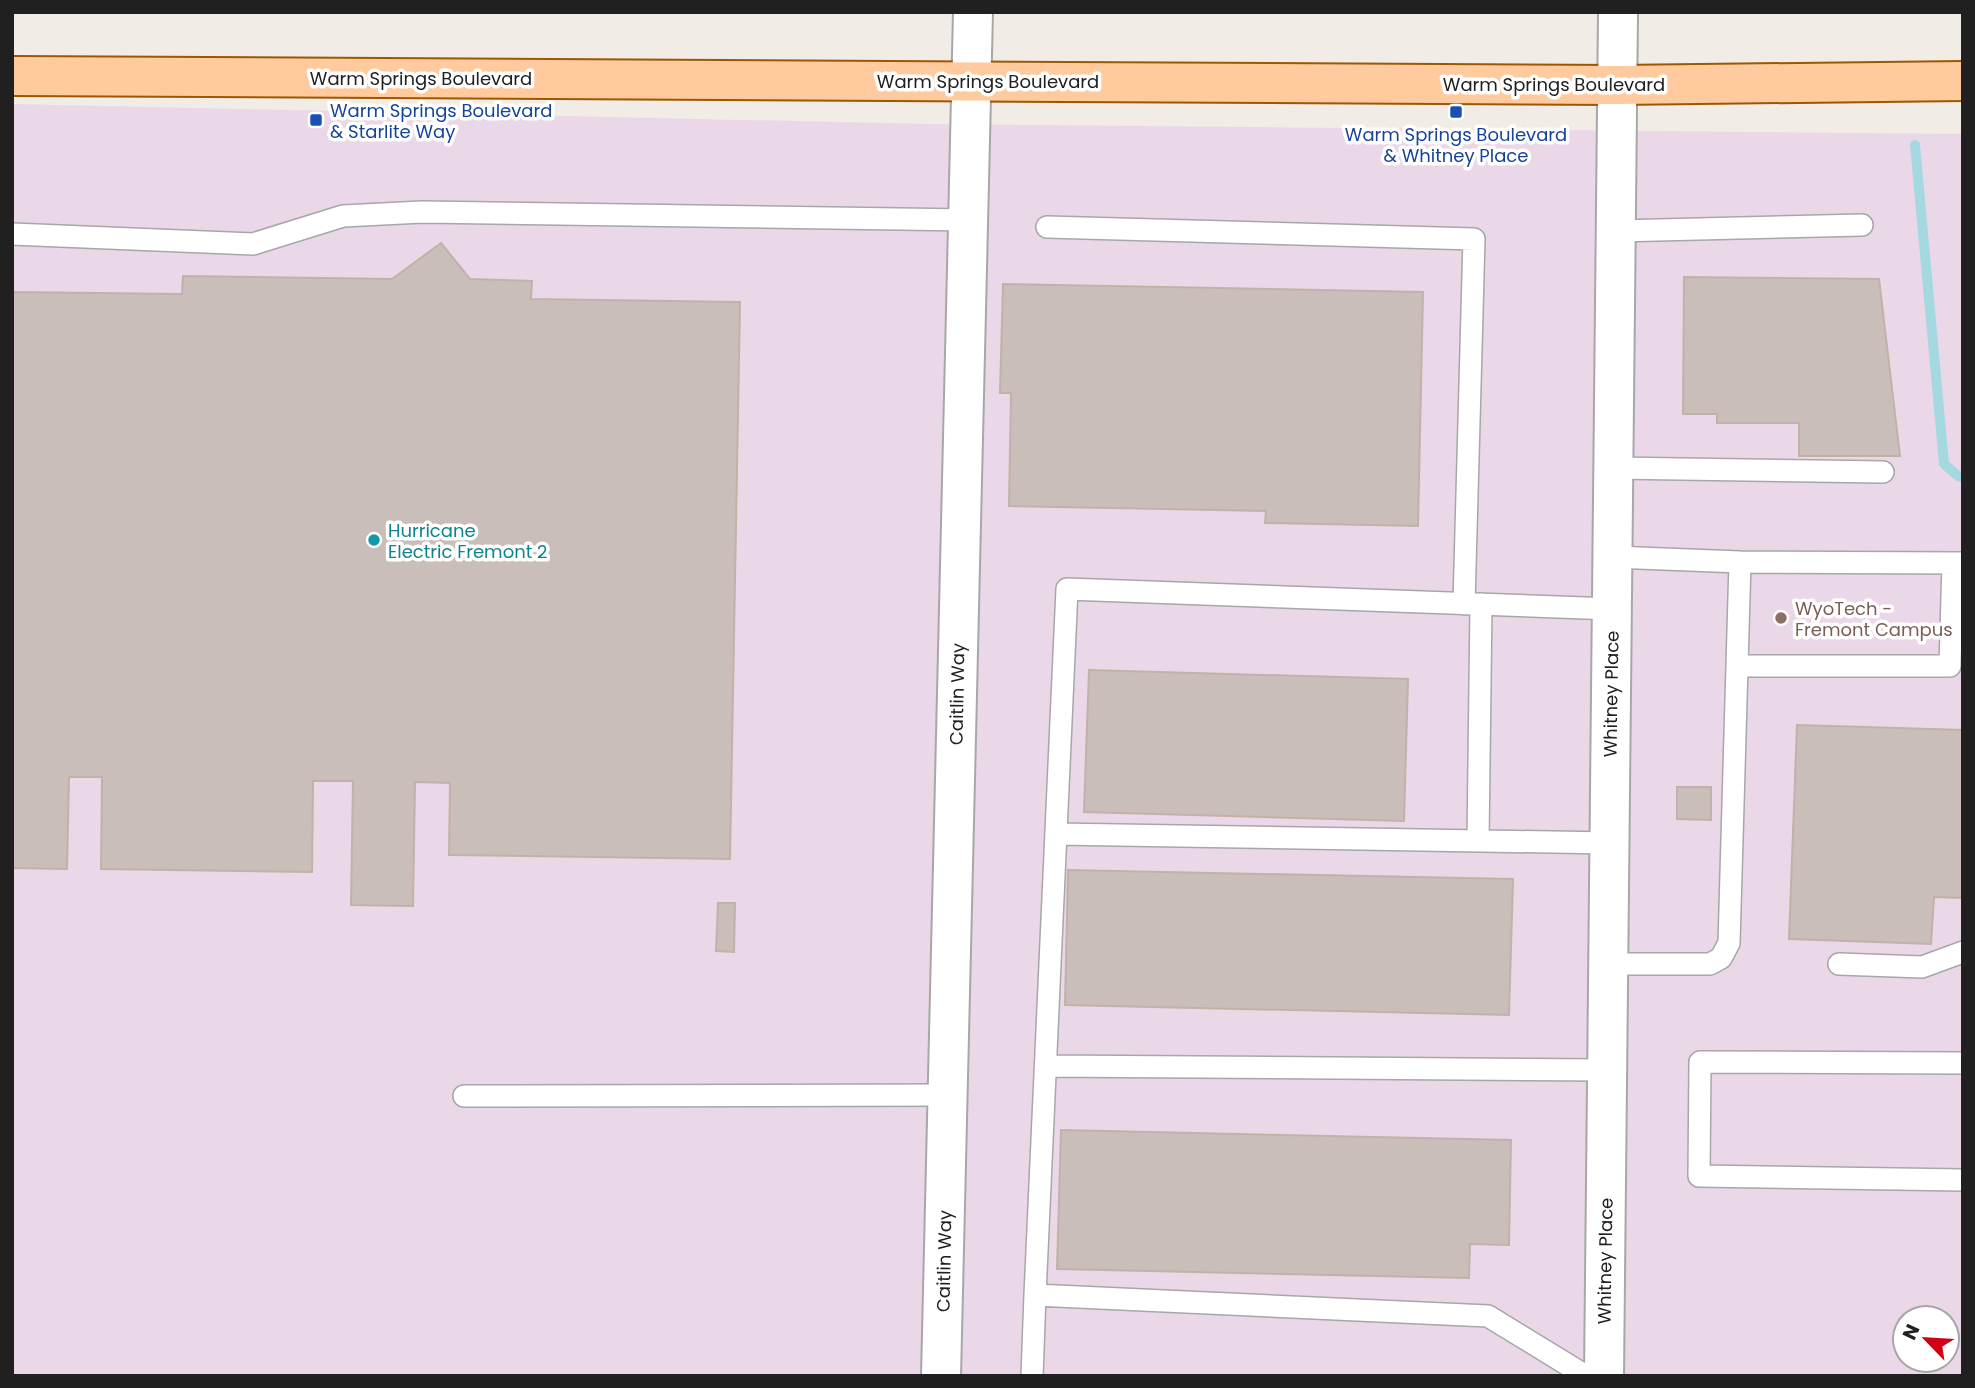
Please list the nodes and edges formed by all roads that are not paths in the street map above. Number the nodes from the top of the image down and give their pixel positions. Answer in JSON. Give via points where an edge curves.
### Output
{"nodes":[{"id":1,"x":973,"y":12,"type":"edge"},
{"id":2,"x":1618,"y":12,"type":"edge"},
{"id":3,"x":12,"y":76,"type":"edge"},
{"id":4,"x":971,"y":81,"type":"junction"},
{"id":5,"x":1963,"y":81,"type":"edge"},
{"id":6,"x":1618,"y":85,"type":"junction"},
{"id":7,"x":968,"y":220,"type":"junction"},
{"id":8,"x":1862,"y":225,"type":"dead end"},
{"id":9,"x":1047,"y":227,"type":"dead end"},
{"id":10,"x":1617,"y":231,"type":"junction"},
{"id":11,"x":12,"y":234,"type":"edge"},
{"id":12,"x":1614,"y":468,"type":"junction"},
{"id":13,"x":1883,"y":472,"type":"dead end"},
{"id":14,"x":1613,"y":557,"type":"junction"},
{"id":15,"x":1741,"y":562,"type":"junction"},
{"id":16,"x":1958,"y":563,"type":"edge"},
{"id":17,"x":1472,"y":604,"type":"junction"},
{"id":18,"x":1612,"y":609,"type":"junction"},
{"id":19,"x":1737,"y":666,"type":"junction"},
{"id":20,"x":1057,"y":834,"type":"junction"},
{"id":21,"x":1478,"y":841,"type":"junction"},
{"id":22,"x":1610,"y":843,"type":"junction"},
{"id":23,"x":1963,"y":952,"type":"edge"},
{"id":24,"x":1608,"y":964,"type":"junction"},
{"id":25,"x":1839,"y":964,"type":"dead end"},
{"id":26,"x":1963,"y":1063,"type":"edge"},
{"id":27,"x":1046,"y":1066,"type":"junction"},
{"id":28,"x":1607,"y":1070,"type":"junction"},
{"id":29,"x":464,"y":1096,"type":"dead end"},
{"id":30,"x":948,"y":1096,"type":"junction"},
{"id":31,"x":1963,"y":1180,"type":"edge"},
{"id":32,"x":1035,"y":1295,"type":"junction"},
{"id":33,"x":941,"y":1376,"type":"edge"},
{"id":34,"x":1032,"y":1376,"type":"edge"},
{"id":35,"x":1586,"y":1376,"type":"edge"},
{"id":36,"x":1604,"y":1376,"type":"edge"}],
"edges":[{"from":1,"to":4,"type":"street","name":"Caitlin Way"},
{"from":2,"to":6,"type":"street","name":"Whitney Place"},
{"from":3,"to":4,"type":"main road","name":"Warm Springs Boulevard"},
{"from":4,"to":6,"type":"main road","name":"Warm Springs Boulevard"},
{"from":4,"to":7,"type":"street","name":"Caitlin Way"},
{"from":5,"to":6,"type":"main road","name":"Warm Springs Boulevard"},
{"from":6,"to":10,"type":"street","name":"Whitney Place"},
{"from":7,"to":11,"type":"lane","via":[[422,212],[342,216],[253,244]]},
{"from":7,"to":30,"type":"street","name":"Caitlin Way"},
{"from":8,"to":10,"type":"lane"},
{"from":9,"to":17,"type":"lane","via":[[1474,239]]},
{"from":10,"to":12,"type":"street","name":"Whitney Place"},
{"from":12,"to":13,"type":"lane"},
{"from":12,"to":14,"type":"street","name":"Whitney Place"},
{"from":14,"to":15,"type":"lane"},
{"from":14,"to":18,"type":"street","name":"Whitney Place"},
{"from":15,"to":16,"type":"lane"},
{"from":15,"to":19,"type":"lane"},
{"from":16,"to":19,"type":"lane","via":[[1950,666]]},
{"from":17,"to":18,"type":"lane"},
{"from":17,"to":20,"type":"lane","via":[[1067,589]]},
{"from":17,"to":21,"type":"lane"},
{"from":18,"to":22,"type":"street","name":"Whitney Place"},
{"from":19,"to":24,"type":"lane","via":[[1729,943],[1721,958],[1710,964]]},
{"from":20,"to":21,"type":"lane"},
{"from":20,"to":27,"type":"lane"},
{"from":21,"to":22,"type":"lane"},
{"from":22,"to":24,"type":"street","name":"Whitney Place"},
{"from":23,"to":25,"type":"lane","via":[[1922,967]]},
{"from":24,"to":28,"type":"street","name":"Whitney Place"},
{"from":26,"to":31,"type":"lane","via":[[1700,1062],[1699,1176]]},
{"from":27,"to":28,"type":"lane"},
{"from":27,"to":32,"type":"lane"},
{"from":28,"to":36,"type":"street","name":"Whitney Place"},
{"from":29,"to":30,"type":"lane"},
{"from":30,"to":33,"type":"street","name":"Caitlin Way"},
{"from":32,"to":34,"type":"lane"},
{"from":32,"to":35,"type":"lane","via":[[1488,1316]]}]}
